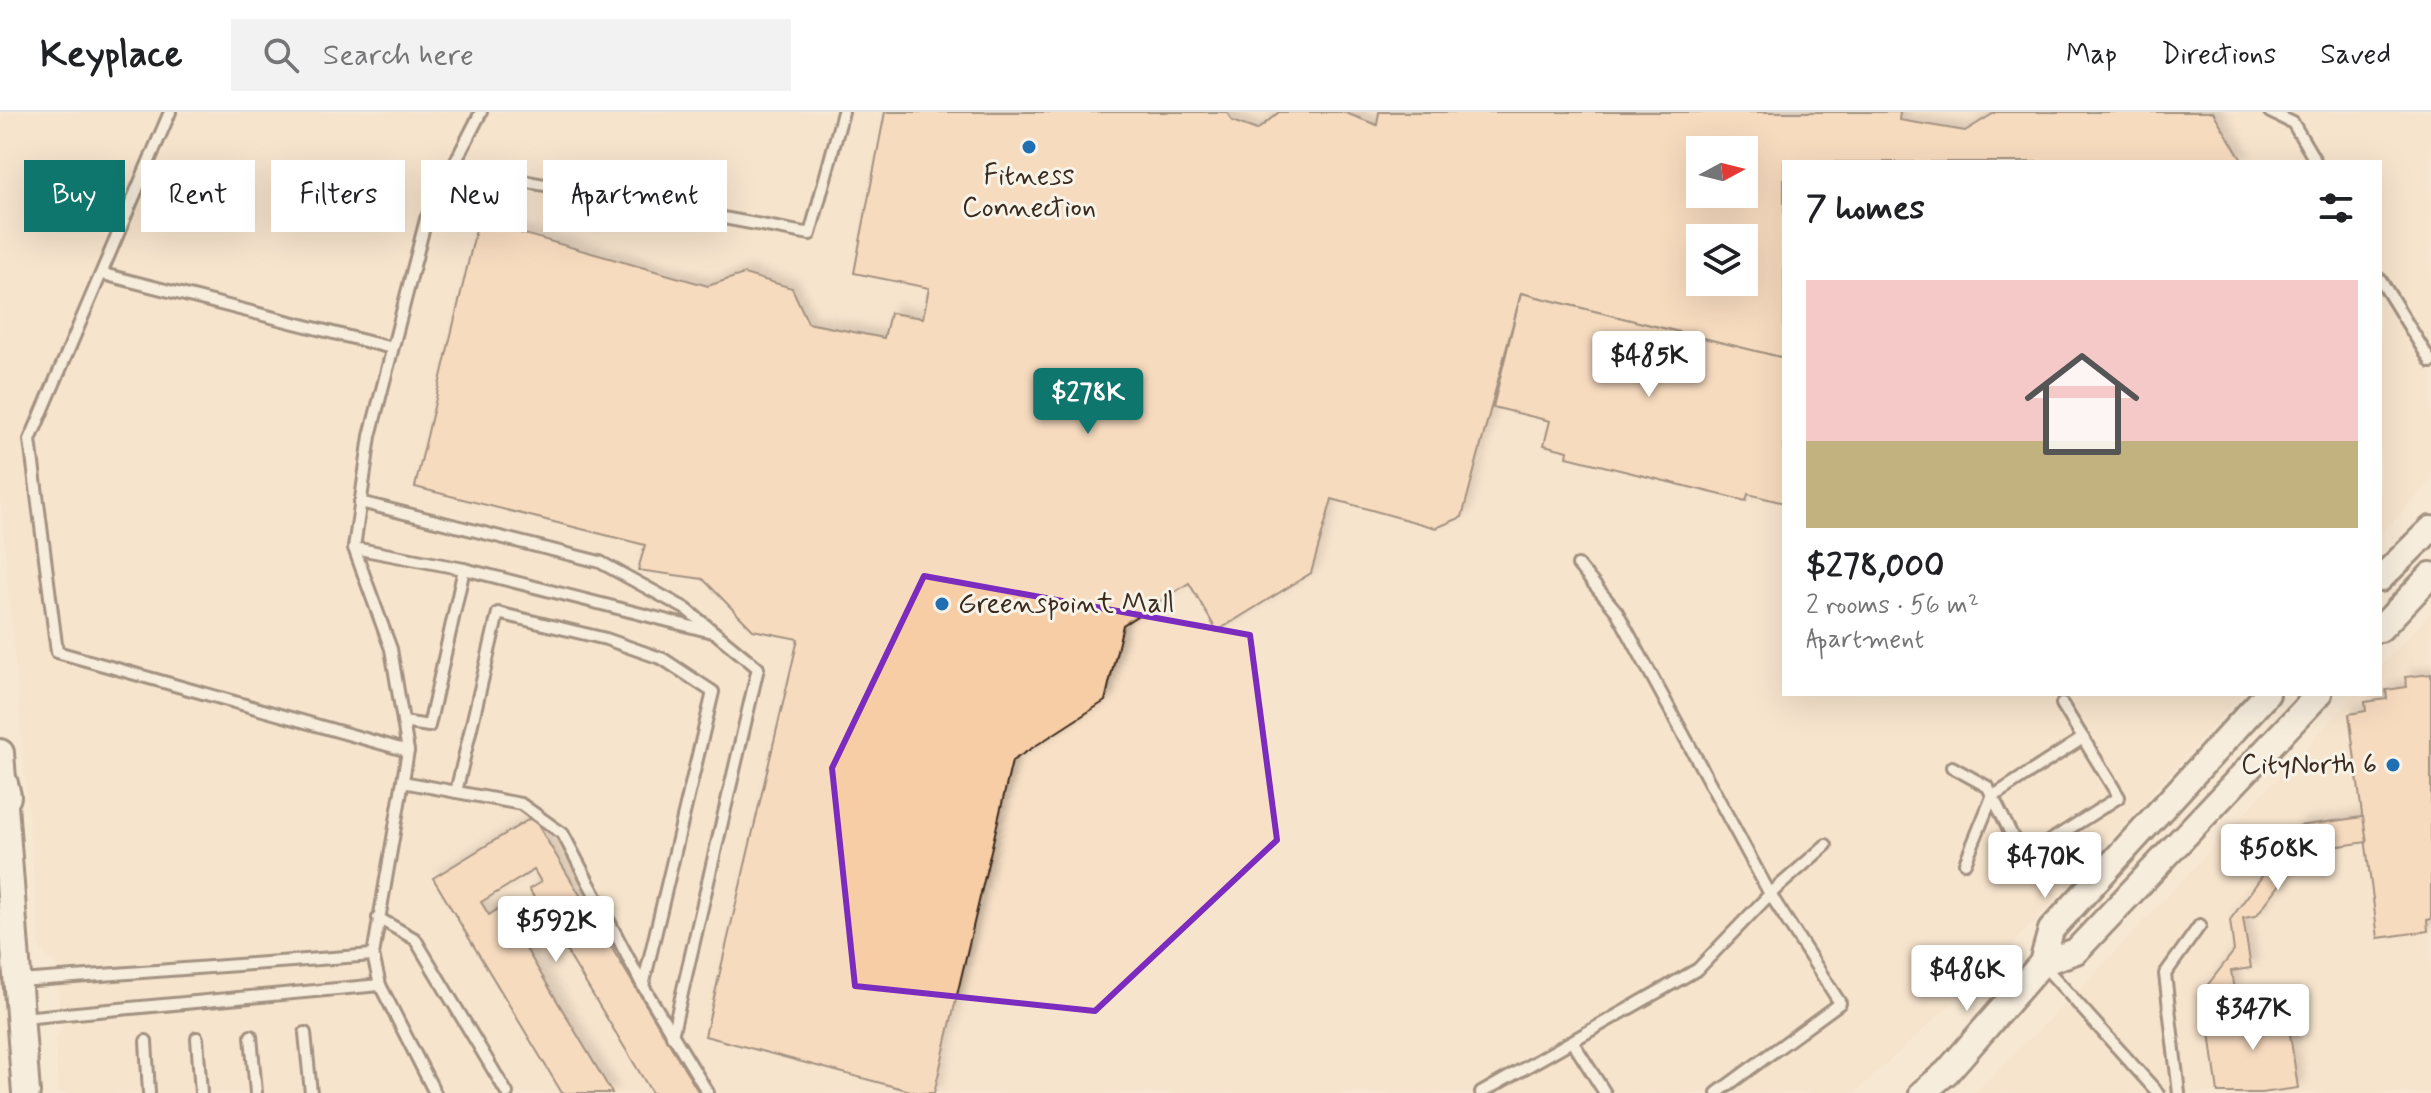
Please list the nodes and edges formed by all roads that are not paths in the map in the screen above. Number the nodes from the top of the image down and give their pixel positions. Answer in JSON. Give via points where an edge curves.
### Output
{"nodes":[{"id":1,"x":170,"y":112,"type":"edge"},
{"id":2,"x":481,"y":112,"type":"edge"},
{"id":3,"x":843,"y":112,"type":"edge"},
{"id":4,"x":2270,"y":112,"type":"edge"},
{"id":5,"x":456,"y":160,"type":"edge"},
{"id":6,"x":2315,"y":160,"type":"edge"},
{"id":7,"x":527,"y":182,"type":"edge"},
{"id":8,"x":423,"y":232,"type":"edge"},
{"id":9,"x":103,"y":274,"type":"junction"},
{"id":10,"x":2382,"y":282,"type":"edge"},
{"id":11,"x":392,"y":348,"type":"junction"},
{"id":12,"x":2431,"y":362,"type":"edge"},
{"id":13,"x":360,"y":502,"type":"junction"},
{"id":14,"x":2431,"y":529,"type":"edge"},
{"id":15,"x":354,"y":548,"type":"junction"},
{"id":16,"x":1578,"y":565,"type":"dead end"},
{"id":17,"x":464,"y":569,"type":"junction"},
{"id":18,"x":2431,"y":575,"type":"edge"},
{"id":19,"x":2382,"y":577,"type":"edge"},
{"id":20,"x":2382,"y":627,"type":"edge"},
{"id":21,"x":715,"y":632,"type":"junction"},
{"id":22,"x":2265,"y":696,"type":"edge"},
{"id":23,"x":2317,"y":696,"type":"edge"},
{"id":24,"x":2062,"y":704,"type":"dead end"},
{"id":25,"x":403,"y":722,"type":"junction"},
{"id":26,"x":2083,"y":738,"type":"junction"},
{"id":27,"x":408,"y":751,"type":"junction"},
{"id":28,"x":0,"y":753,"type":"edge"},
{"id":29,"x":1952,"y":767,"type":"dead end"},
{"id":30,"x":403,"y":782,"type":"junction"},
{"id":31,"x":2,"y":790,"type":"edge"},
{"id":32,"x":456,"y":792,"type":"junction"},
{"id":33,"x":1992,"y":797,"type":"junction"},
{"id":34,"x":1826,"y":845,"type":"dead end"},
{"id":35,"x":1965,"y":863,"type":"dead end"},
{"id":36,"x":1770,"y":894,"type":"junction"},
{"id":37,"x":378,"y":918,"type":"junction"},
{"id":38,"x":2200,"y":925,"type":"dead end"},
{"id":39,"x":373,"y":955,"type":"junction"},
{"id":40,"x":2042,"y":963,"type":"junction"},
{"id":41,"x":17,"y":982,"type":"junction"},
{"id":42,"x":380,"y":985,"type":"junction"},
{"id":43,"x":643,"y":986,"type":"junction"},
{"id":44,"x":20,"y":1018,"type":"junction"},
{"id":45,"x":305,"y":1033,"type":"dead end"},
{"id":46,"x":251,"y":1036,"type":"dead end"},
{"id":47,"x":672,"y":1036,"type":"junction"},
{"id":48,"x":197,"y":1038,"type":"dead end"},
{"id":49,"x":146,"y":1041,"type":"dead end"},
{"id":50,"x":1572,"y":1041,"type":"junction"},
{"id":51,"x":26,"y":1093,"type":"edge"},
{"id":52,"x":149,"y":1093,"type":"edge"},
{"id":53,"x":201,"y":1093,"type":"edge"},
{"id":54,"x":256,"y":1093,"type":"edge"},
{"id":55,"x":311,"y":1093,"type":"edge"},
{"id":56,"x":435,"y":1093,"type":"edge"},
{"id":57,"x":507,"y":1093,"type":"edge"},
{"id":58,"x":708,"y":1093,"type":"edge"},
{"id":59,"x":1481,"y":1093,"type":"edge"},
{"id":60,"x":1605,"y":1093,"type":"edge"},
{"id":61,"x":1717,"y":1093,"type":"edge"},
{"id":62,"x":1922,"y":1093,"type":"edge"},
{"id":63,"x":2158,"y":1093,"type":"edge"},
{"id":64,"x":2179,"y":1093,"type":"edge"}],
"edges":[{"from":1,"to":9,"type":"lane"},
{"from":2,"to":5,"type":"lane"},
{"from":3,"to":7,"type":"lane","via":[[810,234]]},
{"from":4,"to":6,"type":"lane","via":[[2293,123]]},
{"from":8,"to":11,"type":"lane"},
{"from":9,"to":11,"type":"lane"},
{"from":9,"to":27,"type":"lane","via":[[30,440],[57,652]]},
{"from":10,"to":12,"type":"lane"},
{"from":11,"to":13,"type":"lane"},
{"from":13,"to":15,"type":"lane"},
{"from":13,"to":21,"type":"lane","via":[[600,562],[686,609]]},
{"from":14,"to":19,"type":"street"},
{"from":15,"to":17,"type":"lane"},
{"from":15,"to":25,"type":"lane","via":[[391,649]]},
{"from":16,"to":36,"type":"lane","via":[[1617,612]]},
{"from":17,"to":21,"type":"lane"},
{"from":17,"to":25,"type":"lane","via":[[429,726]]},
{"from":18,"to":20,"type":"street"},
{"from":21,"to":47,"type":"lane","via":[[758,668]]},
{"from":22,"to":40,"type":"street","via":[[2051,930]]},
{"from":23,"to":40,"type":"street","via":[[2076,951]]},
{"from":24,"to":26,"type":"lane"},
{"from":25,"to":27,"type":"lane"},
{"from":26,"to":33,"type":"lane"},
{"from":26,"to":33,"type":"lane","via":[[2119,797],[2023,858]]},
{"from":27,"to":30,"type":"lane"},
{"from":28,"to":31,"type":"main road"},
{"from":29,"to":33,"type":"lane","via":[[1988,787]]},
{"from":30,"to":32,"type":"lane"},
{"from":30,"to":37,"type":"lane"},
{"from":31,"to":41,"type":"main road"},
{"from":32,"to":43,"type":"lane","via":[[521,804],[563,834]]},
{"from":32,"to":43,"type":"lane","via":[[498,613],[663,659],[713,692]]},
{"from":33,"to":35,"type":"lane"},
{"from":34,"to":36,"type":"lane"},
{"from":36,"to":50,"type":"lane","via":[[1698,969]]},
{"from":36,"to":61,"type":"lane","via":[[1840,1003]]},
{"from":37,"to":39,"type":"lane"},
{"from":37,"to":57,"type":"lane","via":[[415,939]]},
{"from":38,"to":64,"type":"lane","via":[[2165,974]]},
{"from":39,"to":41,"type":"lane"},
{"from":39,"to":42,"type":"lane"},
{"from":40,"to":62,"type":"street","via":[[1947,1072]]},
{"from":40,"to":63,"type":"lane"},
{"from":41,"to":44,"type":"main road"},
{"from":42,"to":44,"type":"lane"},
{"from":42,"to":56,"type":"lane"},
{"from":43,"to":47,"type":"lane"},
{"from":44,"to":51,"type":"main road"},
{"from":45,"to":55,"type":"lane"},
{"from":46,"to":54,"type":"lane"},
{"from":47,"to":58,"type":"lane"},
{"from":48,"to":53,"type":"lane"},
{"from":49,"to":52,"type":"lane"},
{"from":50,"to":59,"type":"lane"},
{"from":50,"to":60,"type":"lane"}]}
